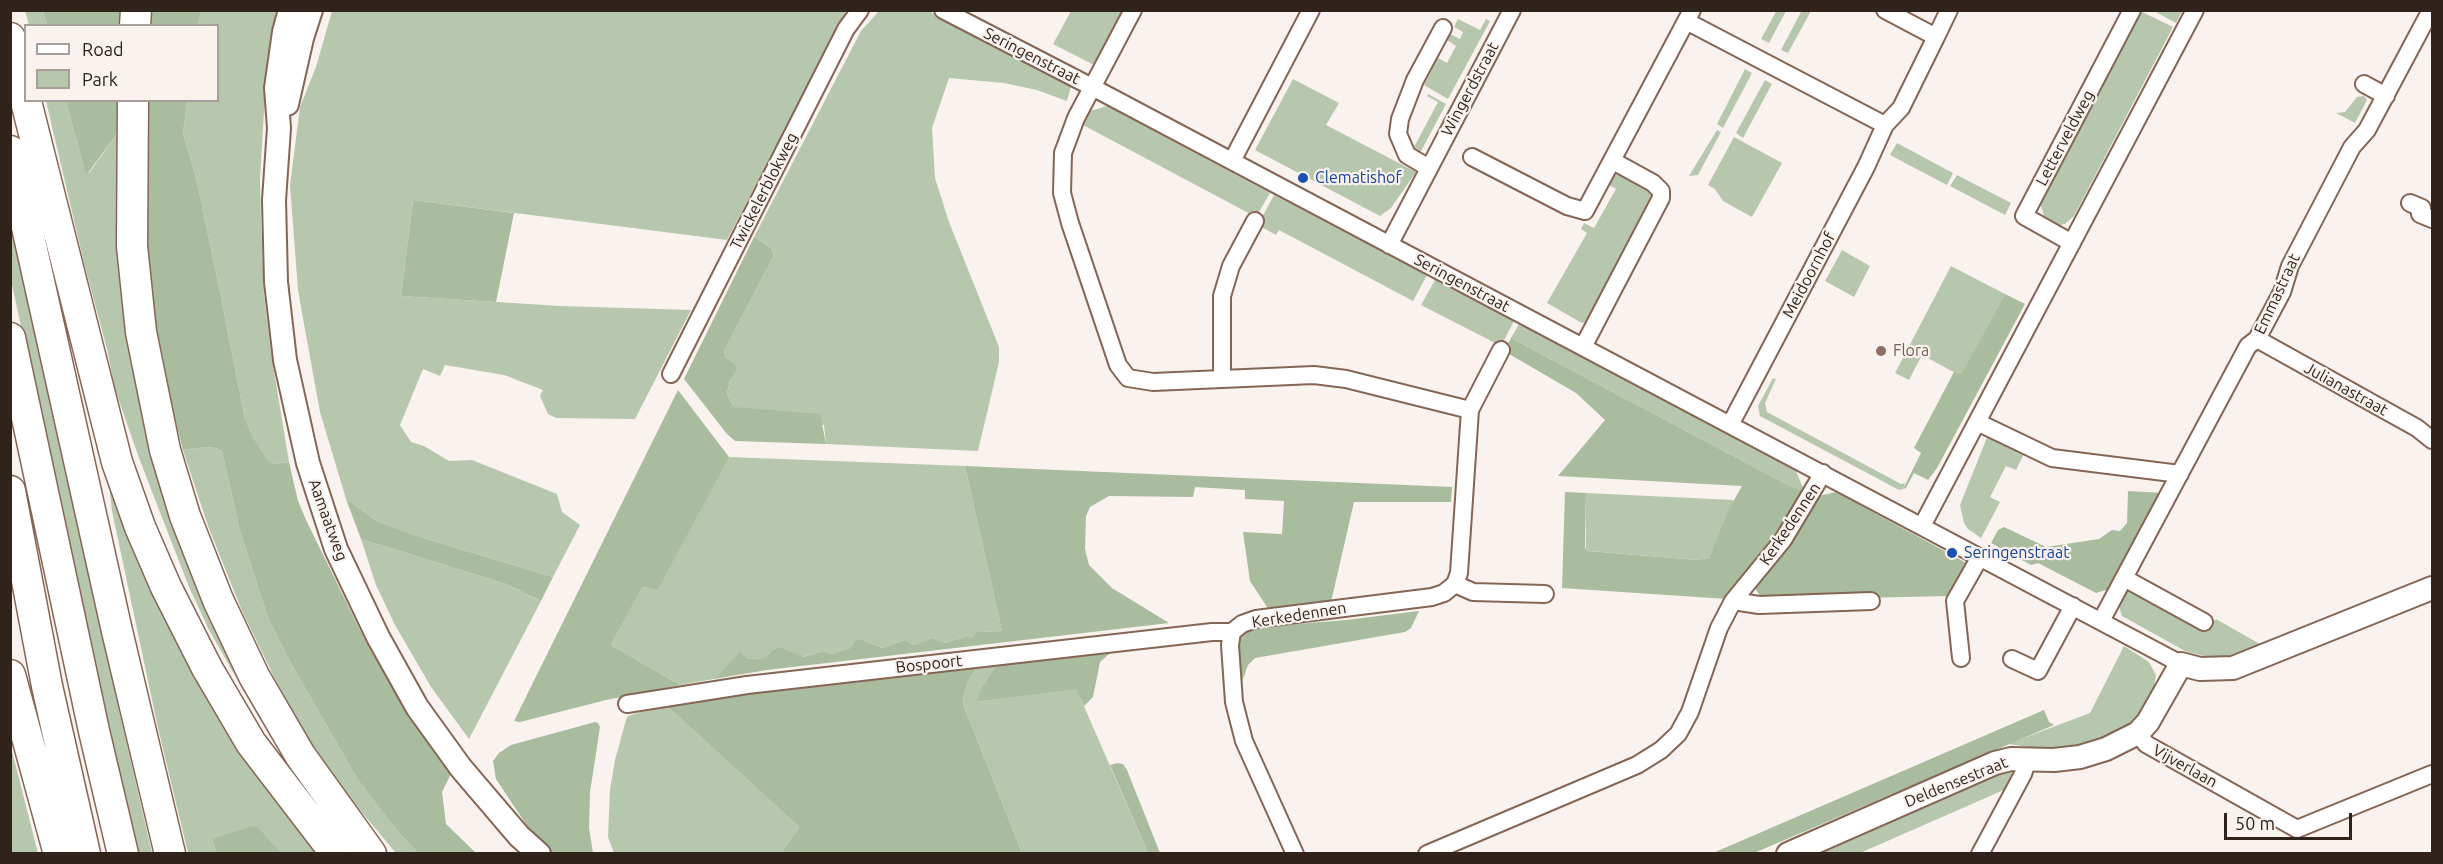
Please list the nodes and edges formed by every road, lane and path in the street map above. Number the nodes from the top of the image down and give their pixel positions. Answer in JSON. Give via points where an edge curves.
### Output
{"nodes":[{"id":1,"x":290,"y":10,"type":"edge"},
{"id":2,"x":311,"y":10,"type":"edge"},
{"id":3,"x":860,"y":10,"type":"edge"},
{"id":4,"x":943,"y":10,"type":"edge"},
{"id":5,"x":1133,"y":10,"type":"edge"},
{"id":6,"x":1311,"y":10,"type":"edge"},
{"id":7,"x":1512,"y":10,"type":"edge"},
{"id":8,"x":1885,"y":10,"type":"edge"},
{"id":9,"x":1950,"y":10,"type":"edge"},
{"id":10,"x":2132,"y":10,"type":"edge"},
{"id":11,"x":2194,"y":10,"type":"edge"},
{"id":12,"x":2431,"y":10,"type":"edge"},
{"id":13,"x":1689,"y":16,"type":"edge"},
{"id":14,"x":1443,"y":28,"type":"dead end"},
{"id":15,"x":1935,"y":37,"type":"junction"},
{"id":16,"x":10,"y":38,"type":"edge"},
{"id":17,"x":2364,"y":84,"type":"dead end"},
{"id":18,"x":1092,"y":87,"type":"junction"},
{"id":19,"x":24,"y":93,"type":"edge"},
{"id":20,"x":2386,"y":96,"type":"junction"},
{"id":21,"x":26,"y":102,"type":"edge"},
{"id":22,"x":133,"y":102,"type":"edge"},
{"id":23,"x":1885,"y":125,"type":"junction"},
{"id":24,"x":279,"y":128,"type":"junction"},
{"id":25,"x":10,"y":151,"type":"edge"},
{"id":26,"x":1472,"y":156,"type":"dead end"},
{"id":27,"x":1613,"y":160,"type":"junction"},
{"id":28,"x":1232,"y":161,"type":"junction"},
{"id":29,"x":1429,"y":168,"type":"junction"},
{"id":30,"x":2410,"y":203,"type":"dead end"},
{"id":31,"x":2433,"y":219,"type":"edge"},
{"id":32,"x":1256,"y":221,"type":"dead end"},
{"id":33,"x":2072,"y":243,"type":"junction"},
{"id":34,"x":1389,"y":245,"type":"junction"},
{"id":35,"x":10,"y":338,"type":"edge"},
{"id":36,"x":2257,"y":339,"type":"junction"},
{"id":37,"x":1583,"y":347,"type":"junction"},
{"id":38,"x":1501,"y":350,"type":"dead end"},
{"id":39,"x":671,"y":374,"type":"dead end"},
{"id":40,"x":1222,"y":379,"type":"junction"},
{"id":41,"x":1470,"y":410,"type":"junction"},
{"id":42,"x":1977,"y":422,"type":"junction"},
{"id":43,"x":1730,"y":425,"type":"junction"},
{"id":44,"x":2433,"y":440,"type":"edge"},
{"id":45,"x":1823,"y":473,"type":"junction"},
{"id":46,"x":2180,"y":474,"type":"junction"},
{"id":47,"x":10,"y":491,"type":"edge"},
{"id":48,"x":1922,"y":526,"type":"junction"},
{"id":49,"x":1980,"y":557,"type":"junction"},
{"id":50,"x":2124,"y":578,"type":"junction"},
{"id":51,"x":1455,"y":584,"type":"junction"},
{"id":52,"x":2433,"y":588,"type":"edge"},
{"id":53,"x":1545,"y":594,"type":"dead end"},
{"id":54,"x":1733,"y":601,"type":"junction"},
{"id":55,"x":1871,"y":601,"type":"dead end"},
{"id":56,"x":2073,"y":606,"type":"junction"},
{"id":57,"x":2101,"y":621,"type":"junction"},
{"id":58,"x":2204,"y":622,"type":"dead end"},
{"id":59,"x":1232,"y":632,"type":"junction"},
{"id":60,"x":1961,"y":658,"type":"dead end"},
{"id":61,"x":2012,"y":658,"type":"dead end"},
{"id":62,"x":2181,"y":664,"type":"junction"},
{"id":63,"x":10,"y":675,"type":"edge"},
{"id":64,"x":627,"y":704,"type":"dead end"},
{"id":65,"x":2138,"y":733,"type":"junction"},
{"id":66,"x":2028,"y":759,"type":"junction"},
{"id":67,"x":2433,"y":774,"type":"edge"},
{"id":68,"x":59,"y":854,"type":"edge"},
{"id":69,"x":85,"y":854,"type":"edge"},
{"id":70,"x":123,"y":854,"type":"edge"},
{"id":71,"x":170,"y":854,"type":"edge"},
{"id":72,"x":336,"y":854,"type":"edge"},
{"id":73,"x":371,"y":854,"type":"edge"},
{"id":74,"x":538,"y":854,"type":"edge"},
{"id":75,"x":1295,"y":854,"type":"edge"},
{"id":76,"x":1427,"y":854,"type":"edge"},
{"id":77,"x":1788,"y":854,"type":"edge"},
{"id":78,"x":1980,"y":854,"type":"edge"}],
"edges":[{"from":1,"to":24,"type":"main road","name":"Aamaatweg","via":[[276,88]]},
{"from":2,"to":24,"type":"main road","name":"Aamaatweg"},
{"from":3,"to":39,"type":"street","name":"Twickelerblokweg","via":[[841,39]]},
{"from":4,"to":18,"type":"street","name":"Seringenstraat"},
{"from":5,"to":18,"type":"street"},
{"from":6,"to":28,"type":"street"},
{"from":7,"to":29,"type":"street","name":"Wingerdstraat"},
{"from":8,"to":15,"type":"street"},
{"from":9,"to":15,"type":"street","name":"Meidoornhof"},
{"from":10,"to":33,"type":"street","name":"Letterveldweg","via":[[2024,216]]},
{"from":11,"to":33,"type":"street"},
{"from":12,"to":20,"type":"street","name":"Emmastraat"},
{"from":13,"to":23,"type":"street"},
{"from":13,"to":27,"type":"street"},
{"from":14,"to":29,"type":"street","via":[[1415,80],[1398,134],[1407,155]]},
{"from":15,"to":23,"type":"street","name":"Meidoornhof","via":[[1900,108]]},
{"from":16,"to":19,"type":"highway"},
{"from":17,"to":20,"type":"street"},
{"from":18,"to":28,"type":"street","name":"Seringenstraat"},
{"from":18,"to":40,"type":"street","via":[[1063,153],[1062,193],[1118,365],[1128,378],[1153,382]]},
{"from":20,"to":36,"type":"street","name":"Emmastraat","via":[[2367,130],[2352,147]]},
{"from":21,"to":72,"type":"highway","via":[[117,462],[140,528],[207,668],[251,743]]},
{"from":22,"to":73,"type":"highway","via":[[132,246],[141,332],[163,440],[185,516],[254,676],[300,755]]},
{"from":23,"to":43,"type":"street","name":"Meidoornhof"},
{"from":24,"to":74,"type":"main road","name":"Aamaatweg","via":[[275,270],[285,360],[308,463],[336,549],[417,707],[461,768]]},
{"from":25,"to":71,"type":"highway"},
{"from":26,"to":27,"type":"street","via":[[1567,206],[1585,211]]},
{"from":27,"to":37,"type":"street","via":[[1653,183],[1661,191],[1661,198]]},
{"from":28,"to":34,"type":"street","name":"Seringenstraat"},
{"from":29,"to":34,"type":"street","name":"Wingerdstraat"},
{"from":30,"to":31,"type":"street","via":[[2422,208],[2420,214]]},
{"from":32,"to":40,"type":"street","via":[[1232,266],[1222,296]]},
{"from":33,"to":42,"type":"street"},
{"from":34,"to":37,"type":"street","name":"Seringenstraat"},
{"from":35,"to":70,"type":"highway"},
{"from":36,"to":44,"type":"street","name":"Julianastraat"},
{"from":36,"to":46,"type":"street","name":"Emmastraat","via":[[2248,346]]},
{"from":37,"to":43,"type":"street","name":"Seringenstraat"},
{"from":38,"to":41,"type":"street"},
{"from":40,"to":41,"type":"street","via":[[1314,375],[1346,379]]},
{"from":41,"to":51,"type":"street","via":[[1459,573]]},
{"from":42,"to":46,"type":"street","via":[[2052,458]]},
{"from":42,"to":48,"type":"street"},
{"from":43,"to":45,"type":"street","name":"Seringenstraat"},
{"from":45,"to":48,"type":"street","name":"Seringenstraat"},
{"from":45,"to":54,"type":"street","name":"Kerkedennen","via":[[1783,540]]},
{"from":46,"to":50,"type":"street","name":"Emmastraat"},
{"from":47,"to":69,"type":"highway","via":[[47,686]]},
{"from":48,"to":49,"type":"street","name":"Seringenstraat"},
{"from":49,"to":56,"type":"street","name":"Seringenstraat"},
{"from":49,"to":60,"type":"street","via":[[1955,601]]},
{"from":50,"to":57,"type":"street","name":"Emmastraat"},
{"from":50,"to":58,"type":"street"},
{"from":51,"to":53,"type":"street","via":[[1473,592]]},
{"from":51,"to":59,"type":"street","name":"Kerkedennen","via":[[1431,597],[1256,619]]},
{"from":52,"to":62,"type":"main road","via":[[2233,668],[2200,669]]},
{"from":54,"to":55,"type":"street","via":[[1759,605]]},
{"from":54,"to":76,"type":"street","name":"Kerkedennen","via":[[1719,628],[1690,712],[1678,734],[1661,750],[1637,765]]},
{"from":56,"to":57,"type":"street","name":"Seringenstraat"},
{"from":56,"to":61,"type":"street","via":[[2038,671]]},
{"from":57,"to":62,"type":"street","name":"Seringenstraat"},
{"from":59,"to":64,"type":"street","name":"Bospoort","via":[[747,685]]},
{"from":59,"to":75,"type":"street","name":"Kerkedennen","via":[[1234,702],[1244,741]]},
{"from":62,"to":65,"type":"main road","name":"Deldensestraat"},
{"from":63,"to":68,"type":"highway"},
{"from":65,"to":66,"type":"main road","name":"Deldensestraat","via":[[2080,757]]},
{"from":65,"to":67,"type":"street","name":"Vijverlaan","via":[[2146,744],[2297,829]]},
{"from":66,"to":77,"type":"main road","name":"Deldensestraat","via":[[1995,763]]},
{"from":66,"to":78,"type":"street"}]}
